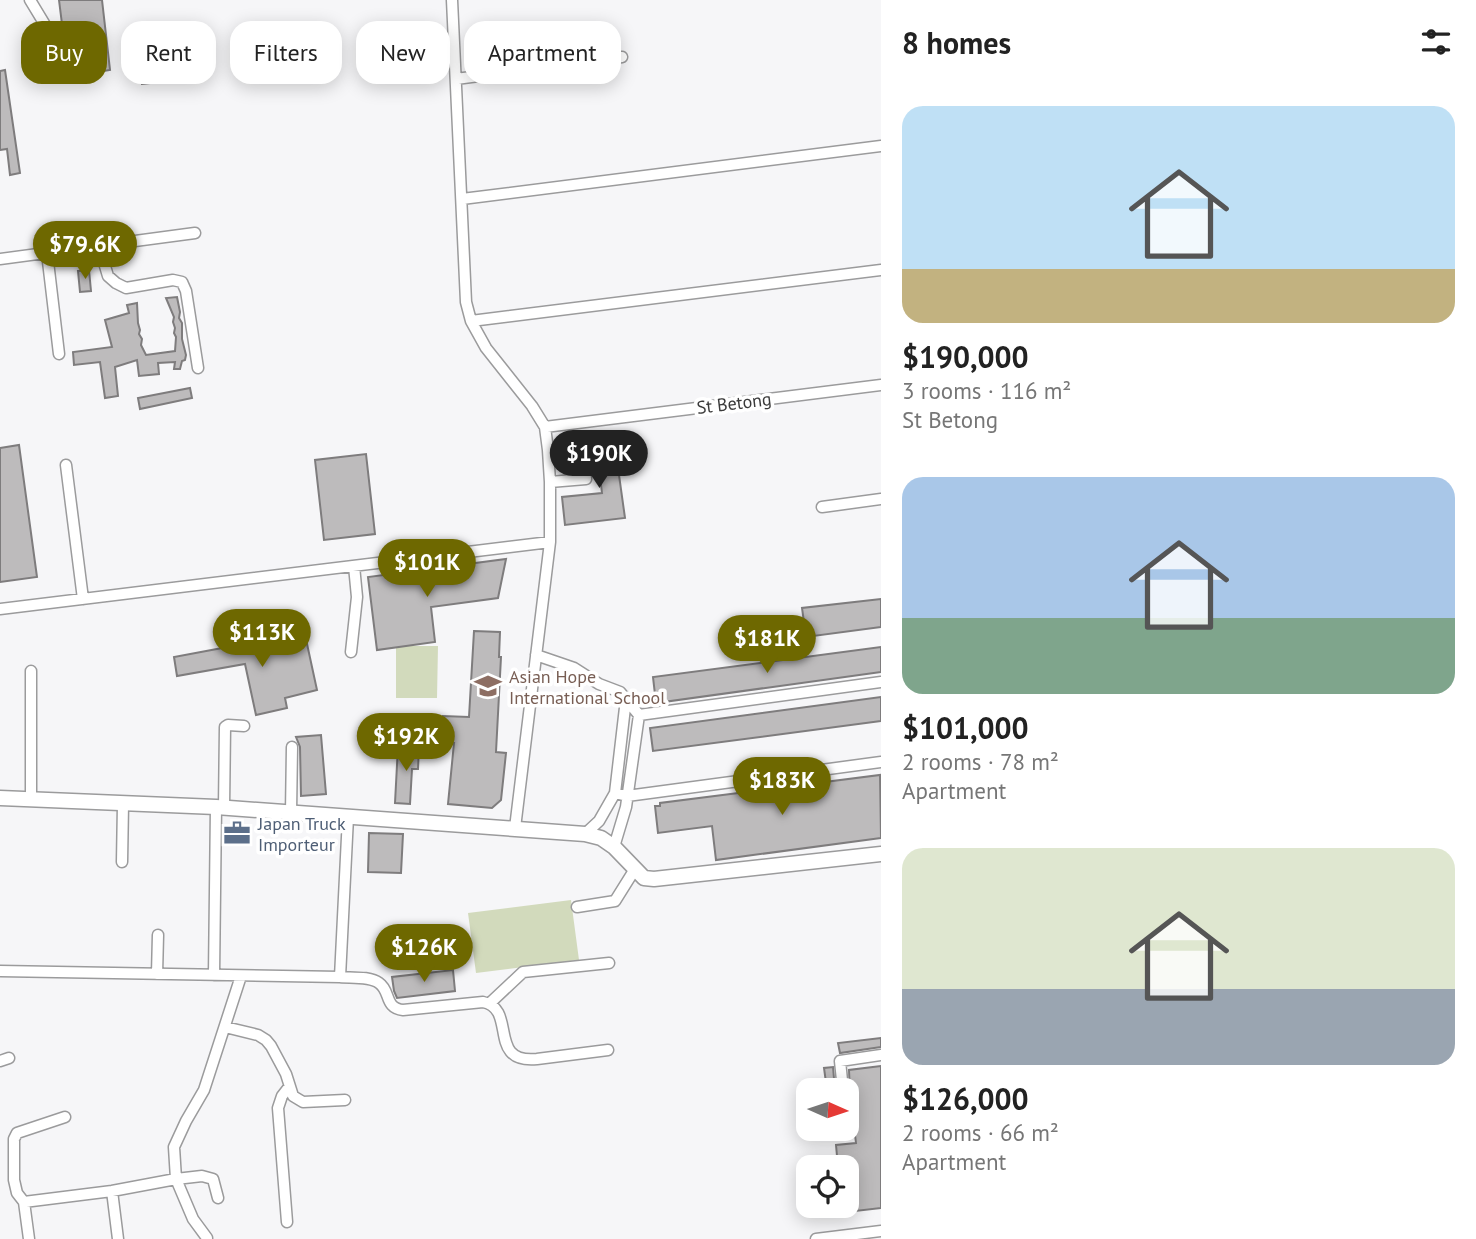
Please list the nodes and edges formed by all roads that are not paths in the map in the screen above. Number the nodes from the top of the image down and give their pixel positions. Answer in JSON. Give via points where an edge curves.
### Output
{"nodes":[{"id":1,"x":30,"y":0,"type":"edge"},
{"id":2,"x":452,"y":0,"type":"edge"},
{"id":3,"x":43,"y":21,"type":"edge"},
{"id":4,"x":622,"y":57,"type":"dead end"},
{"id":5,"x":456,"y":79,"type":"junction"},
{"id":6,"x":881,"y":146,"type":"edge"},
{"id":7,"x":462,"y":199,"type":"junction"},
{"id":8,"x":195,"y":233,"type":"dead end"},
{"id":9,"x":99,"y":246,"type":"junction"},
{"id":10,"x":47,"y":253,"type":"junction"},
{"id":11,"x":0,"y":259,"type":"edge"},
{"id":12,"x":881,"y":270,"type":"edge"},
{"id":13,"x":471,"y":321,"type":"junction"},
{"id":14,"x":58,"y":354,"type":"dead end"},
{"id":15,"x":198,"y":368,"type":"dead end"},
{"id":16,"x":881,"y":385,"type":"edge"},
{"id":17,"x":566,"y":424,"type":"junction"},
{"id":18,"x":545,"y":427,"type":"junction"},
{"id":19,"x":568,"y":448,"type":"junction"},
{"id":20,"x":548,"y":450,"type":"junction"},
{"id":21,"x":66,"y":465,"type":"dead end"},
{"id":22,"x":550,"y":482,"type":"junction"},
{"id":23,"x":881,"y":499,"type":"edge"},
{"id":24,"x":822,"y":507,"type":"dead end"},
{"id":25,"x":550,"y":542,"type":"junction"},
{"id":26,"x":354,"y":566,"type":"junction"},
{"id":27,"x":83,"y":599,"type":"junction"},
{"id":28,"x":0,"y":609,"type":"edge"},
{"id":29,"x":351,"y":652,"type":"dead end"},
{"id":30,"x":536,"y":654,"type":"junction"},
{"id":31,"x":31,"y":671,"type":"dead end"},
{"id":32,"x":881,"y":682,"type":"edge"},
{"id":33,"x":626,"y":699,"type":"junction"},
{"id":34,"x":639,"y":715,"type":"junction"},
{"id":35,"x":244,"y":726,"type":"dead end"},
{"id":36,"x":292,"y":747,"type":"dead end"},
{"id":37,"x":881,"y":762,"type":"edge"},
{"id":38,"x":615,"y":793,"type":"junction"},
{"id":39,"x":628,"y":796,"type":"junction"},
{"id":40,"x":0,"y":799,"type":"edge"},
{"id":41,"x":32,"y":800,"type":"junction"},
{"id":42,"x":123,"y":804,"type":"junction"},
{"id":43,"x":220,"y":808,"type":"junction"},
{"id":44,"x":291,"y":813,"type":"junction"},
{"id":45,"x":348,"y":817,"type":"junction"},
{"id":46,"x":514,"y":828,"type":"junction"},
{"id":47,"x":585,"y":834,"type":"junction"},
{"id":48,"x":614,"y":847,"type":"junction"},
{"id":49,"x":881,"y":854,"type":"edge"},
{"id":50,"x":122,"y":862,"type":"dead end"},
{"id":51,"x":635,"y":869,"type":"junction"},
{"id":52,"x":577,"y":907,"type":"dead end"},
{"id":53,"x":158,"y":935,"type":"dead end"},
{"id":54,"x":609,"y":964,"type":"dead end"},
{"id":55,"x":0,"y":971,"type":"edge"},
{"id":56,"x":157,"y":974,"type":"junction"},
{"id":57,"x":214,"y":975,"type":"junction"},
{"id":58,"x":241,"y":976,"type":"junction"},
{"id":59,"x":340,"y":977,"type":"junction"},
{"id":60,"x":490,"y":1003,"type":"junction"},
{"id":61,"x":225,"y":1027,"type":"junction"},
{"id":62,"x":608,"y":1049,"type":"dead end"},
{"id":63,"x":881,"y":1055,"type":"edge"},
{"id":64,"x":842,"y":1078,"type":"edge"},
{"id":65,"x":289,"y":1087,"type":"junction"},
{"id":66,"x":345,"y":1100,"type":"dead end"},
{"id":67,"x":65,"y":1117,"type":"dead end"},
{"id":68,"x":176,"y":1179,"type":"junction"},
{"id":69,"x":113,"y":1191,"type":"junction"},
{"id":70,"x":218,"y":1198,"type":"dead end"},
{"id":71,"x":24,"y":1202,"type":"junction"},
{"id":72,"x":287,"y":1222,"type":"dead end"},
{"id":73,"x":881,"y":1231,"type":"edge"},
{"id":74,"x":206,"y":1238,"type":"edge"},
{"id":75,"x":29,"y":1239,"type":"edge"},
{"id":76,"x":118,"y":1239,"type":"edge"},
{"id":77,"x":816,"y":1239,"type":"edge"}],
"edges":[{"from":1,"to":3,"type":"street"},
{"from":2,"to":5,"type":"street"},
{"from":4,"to":5,"type":"street"},
{"from":5,"to":7,"type":"street"},
{"from":6,"to":7,"type":"street"},
{"from":7,"to":13,"type":"street","via":[[466,302]]},
{"from":8,"to":9,"type":"street"},
{"from":9,"to":10,"type":"street"},
{"from":9,"to":15,"type":"street","via":[[108,276],[126,288],[182,282]]},
{"from":10,"to":11,"type":"street"},
{"from":10,"to":14,"type":"street"},
{"from":12,"to":13,"type":"street"},
{"from":13,"to":18,"type":"street"},
{"from":16,"to":17,"type":"street","name":"St Betong"},
{"from":17,"to":18,"type":"street","name":"St Betong"},
{"from":17,"to":19,"type":"street"},
{"from":18,"to":20,"type":"street"},
{"from":19,"to":20,"type":"street"},
{"from":19,"to":22,"type":"street","via":[[583,447],[586,479]]},
{"from":20,"to":22,"type":"street"},
{"from":21,"to":27,"type":"street"},
{"from":22,"to":25,"type":"street"},
{"from":23,"to":24,"type":"street"},
{"from":25,"to":26,"type":"street"},
{"from":25,"to":30,"type":"street"},
{"from":26,"to":27,"type":"street"},
{"from":26,"to":29,"type":"street","via":[[357,597]]},
{"from":27,"to":28,"type":"street"},
{"from":30,"to":33,"type":"street","via":[[574,668]]},
{"from":30,"to":46,"type":"street"},
{"from":31,"to":41,"type":"street"},
{"from":32,"to":34,"type":"street"},
{"from":33,"to":34,"type":"street"},
{"from":33,"to":38,"type":"street"},
{"from":34,"to":39,"type":"street"},
{"from":35,"to":43,"type":"street","via":[[225,727]]},
{"from":36,"to":44,"type":"street"},
{"from":37,"to":39,"type":"street"},
{"from":38,"to":39,"type":"street"},
{"from":38,"to":47,"type":"street","via":[[599,821]]},
{"from":39,"to":48,"type":"street"},
{"from":40,"to":41,"type":"main road"},
{"from":41,"to":42,"type":"main road"},
{"from":42,"to":43,"type":"main road"},
{"from":42,"to":50,"type":"street"},
{"from":43,"to":44,"type":"main road"},
{"from":43,"to":57,"type":"street"},
{"from":44,"to":45,"type":"main road"},
{"from":45,"to":46,"type":"main road"},
{"from":45,"to":59,"type":"street"},
{"from":46,"to":47,"type":"main road"},
{"from":47,"to":48,"type":"main road"},
{"from":48,"to":51,"type":"main road"},
{"from":49,"to":51,"type":"main road","via":[[654,879]]},
{"from":51,"to":52,"type":"street","via":[[615,901]]},
{"from":53,"to":56,"type":"street"},
{"from":54,"to":60,"type":"street","via":[[523,972]]},
{"from":55,"to":56,"type":"street"},
{"from":56,"to":57,"type":"street"},
{"from":57,"to":58,"type":"street"},
{"from":58,"to":59,"type":"street"},
{"from":58,"to":61,"type":"street"},
{"from":59,"to":60,"type":"street","via":[[378,982],[397,1009]]},
{"from":60,"to":62,"type":"street","via":[[516,1059]]},
{"from":61,"to":65,"type":"street","via":[[266,1040]]},
{"from":61,"to":68,"type":"street","via":[[204,1090],[174,1147]]},
{"from":63,"to":64,"type":"street","via":[[840,1061]]},
{"from":65,"to":66,"type":"street","via":[[303,1102]]},
{"from":65,"to":72,"type":"street","via":[[278,1108]]},
{"from":67,"to":71,"type":"street","via":[[17,1133],[14,1139],[14,1180]]},
{"from":68,"to":69,"type":"street"},
{"from":68,"to":70,"type":"street","via":[[213,1179]]},
{"from":68,"to":74,"type":"street"},
{"from":69,"to":71,"type":"street"},
{"from":69,"to":76,"type":"street"},
{"from":71,"to":75,"type":"street"},
{"from":73,"to":77,"type":"street"}]}
